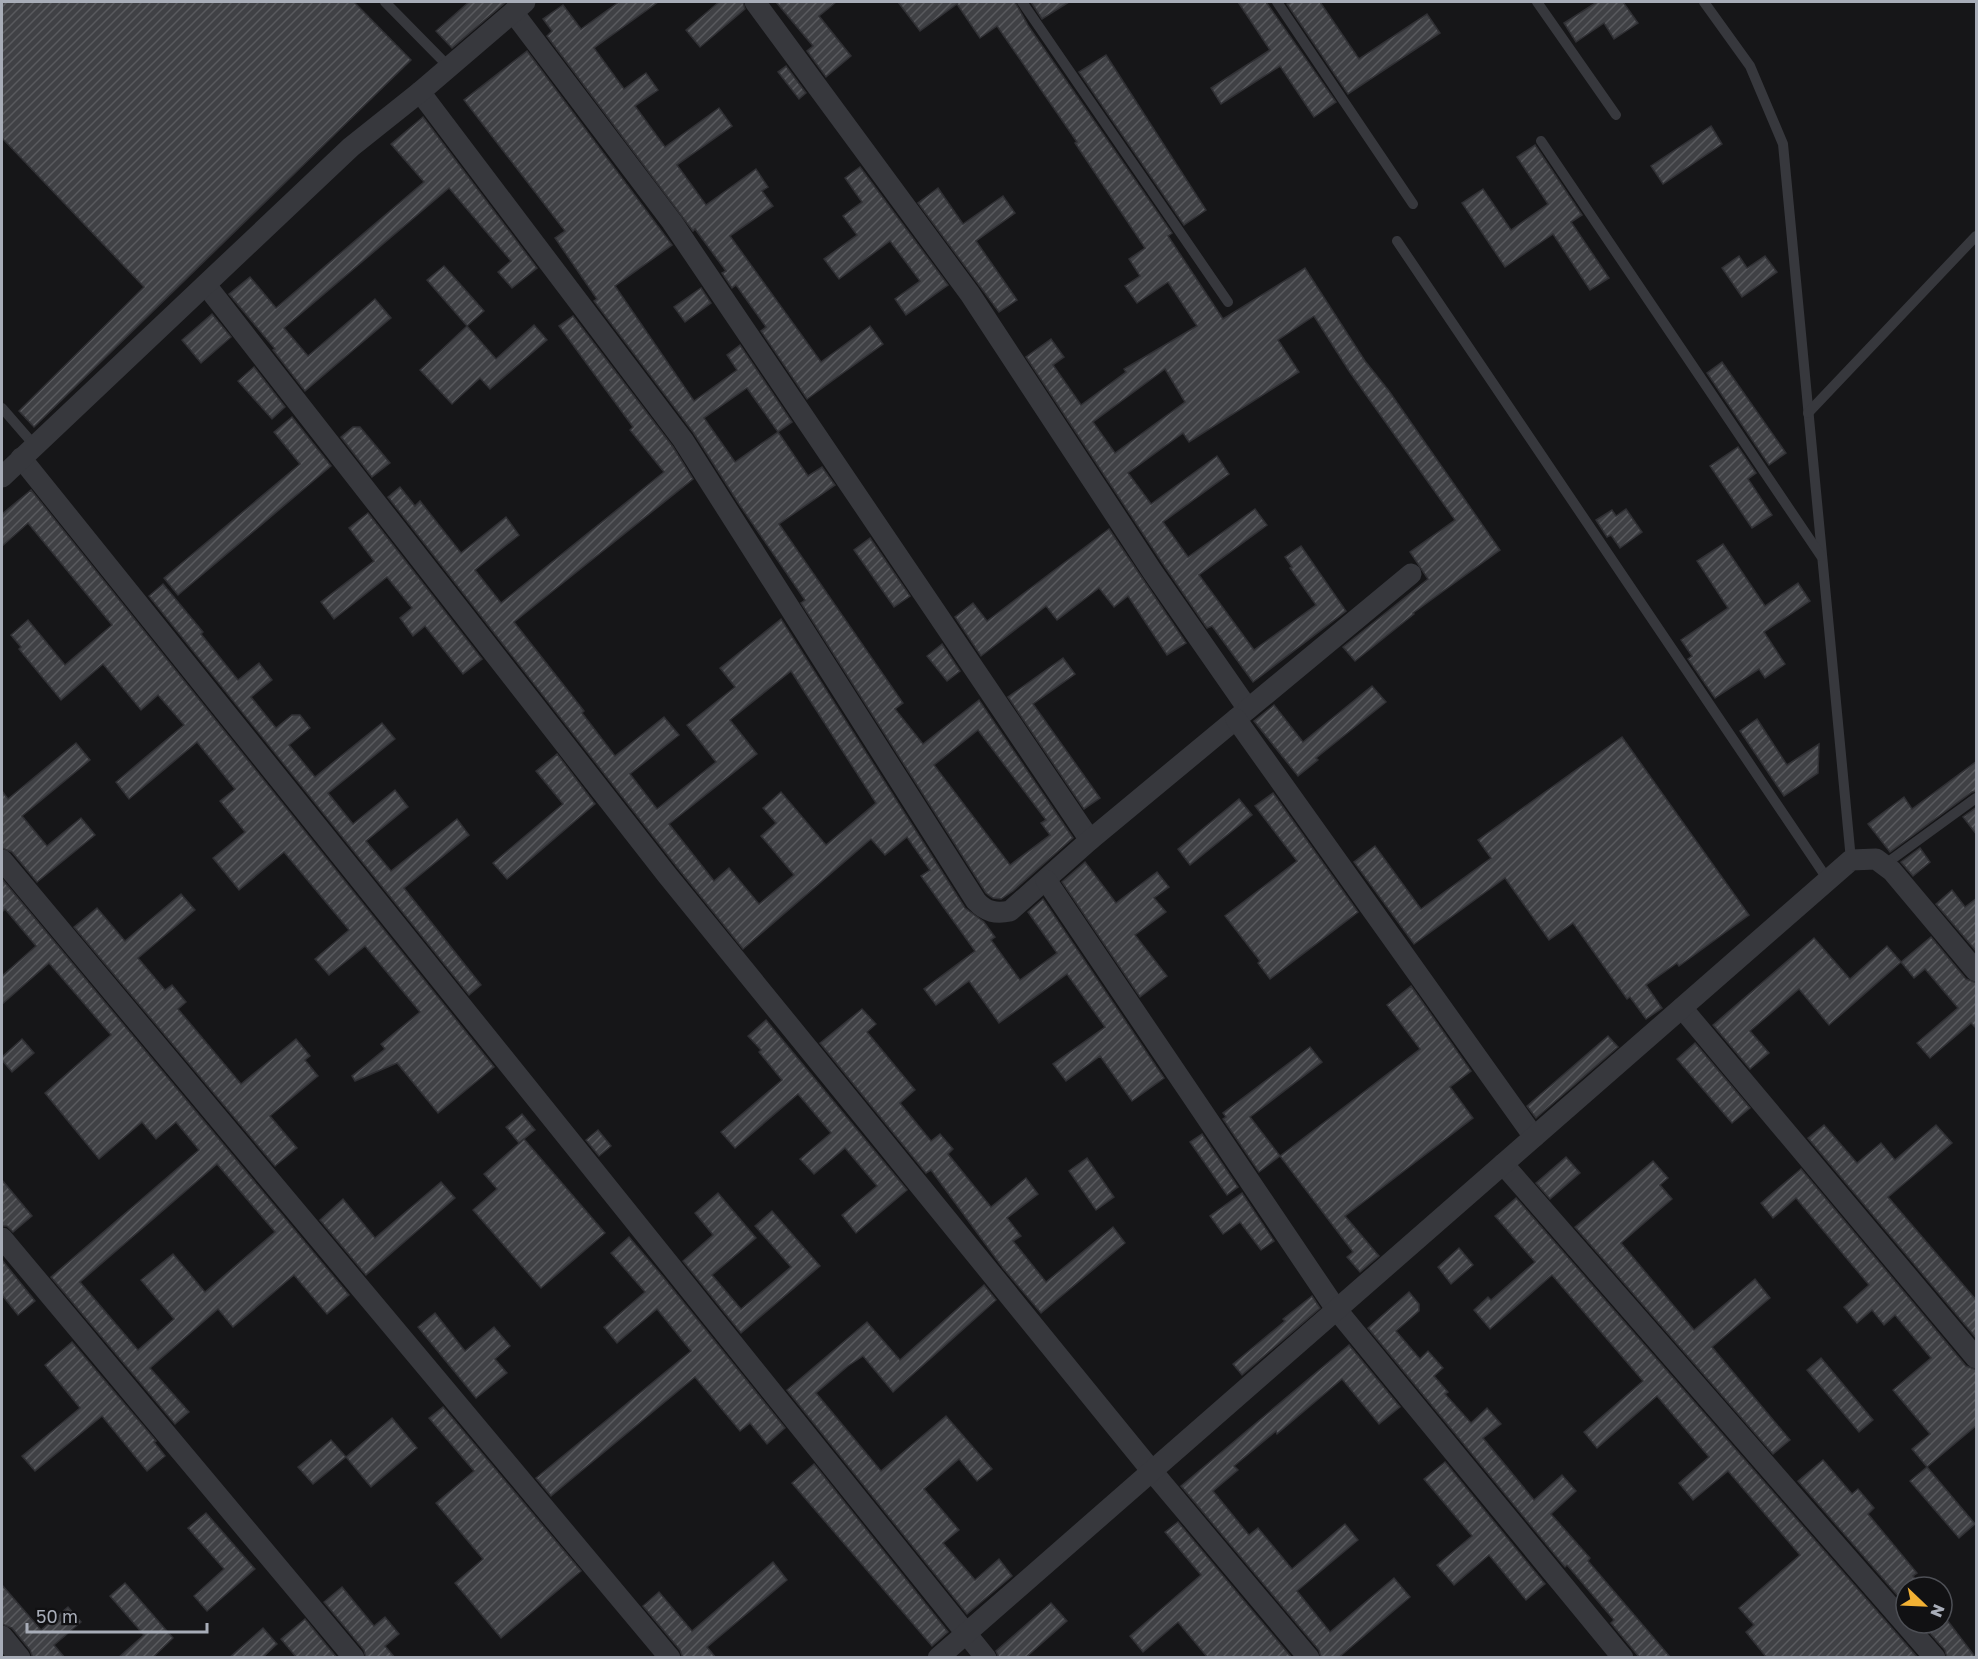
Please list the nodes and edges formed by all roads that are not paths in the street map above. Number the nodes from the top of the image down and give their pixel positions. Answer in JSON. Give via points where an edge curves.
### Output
{"nodes":[{"id":1,"x":385,"y":2,"type":"edge"},
{"id":2,"x":755,"y":2,"type":"edge"},
{"id":3,"x":1022,"y":2,"type":"edge"},
{"id":4,"x":1277,"y":2,"type":"edge"},
{"id":5,"x":1537,"y":2,"type":"edge"},
{"id":6,"x":1704,"y":2,"type":"edge"},
{"id":7,"x":519,"y":7,"type":"edge"},
{"id":8,"x":449,"y":67,"type":"junction"},
{"id":9,"x":420,"y":92,"type":"junction"},
{"id":10,"x":1616,"y":115,"type":"dead end"},
{"id":11,"x":1541,"y":141,"type":"dead end"},
{"id":12,"x":1413,"y":204,"type":"dead end"},
{"id":13,"x":1977,"y":236,"type":"edge"},
{"id":14,"x":1397,"y":241,"type":"dead end"},
{"id":15,"x":206,"y":285,"type":"junction"},
{"id":16,"x":1228,"y":302,"type":"dead end"},
{"id":17,"x":2,"y":408,"type":"edge"},
{"id":18,"x":1808,"y":412,"type":"junction"},
{"id":19,"x":28,"y":452,"type":"junction"},
{"id":20,"x":2,"y":477,"type":"edge"},
{"id":21,"x":1822,"y":558,"type":"junction"},
{"id":22,"x":1411,"y":574,"type":"dead end"},
{"id":23,"x":1242,"y":714,"type":"junction"},
{"id":24,"x":1977,"y":798,"type":"edge"},
{"id":25,"x":1090,"y":840,"type":"junction"},
{"id":26,"x":2,"y":860,"type":"edge"},
{"id":27,"x":1851,"y":860,"type":"junction"},
{"id":28,"x":1884,"y":865,"type":"junction"},
{"id":29,"x":1046,"y":880,"type":"junction"},
{"id":30,"x":1828,"y":880,"type":"junction"},
{"id":31,"x":1977,"y":971,"type":"edge"},
{"id":32,"x":1682,"y":1008,"type":"junction"},
{"id":33,"x":1534,"y":1137,"type":"junction"},
{"id":34,"x":1503,"y":1164,"type":"junction"},
{"id":35,"x":2,"y":1238,"type":"edge"},
{"id":36,"x":1336,"y":1309,"type":"junction"},
{"id":37,"x":1977,"y":1358,"type":"edge"},
{"id":38,"x":1151,"y":1470,"type":"junction"},
{"id":39,"x":966,"y":1634,"type":"junction"},
{"id":40,"x":2,"y":1636,"type":"edge"},
{"id":41,"x":20,"y":1658,"type":"edge"},
{"id":42,"x":354,"y":1658,"type":"edge"},
{"id":43,"x":670,"y":1658,"type":"edge"},
{"id":44,"x":938,"y":1658,"type":"edge"},
{"id":45,"x":986,"y":1658,"type":"edge"},
{"id":46,"x":1309,"y":1658,"type":"edge"},
{"id":47,"x":1623,"y":1658,"type":"edge"},
{"id":48,"x":1935,"y":1658,"type":"edge"}],
"edges":[{"from":1,"to":8,"type":"lane"},
{"from":2,"to":23,"type":"street","via":[[970,294]]},
{"from":3,"to":16,"type":"lane"},
{"from":4,"to":12,"type":"lane"},
{"from":5,"to":10,"type":"lane"},
{"from":6,"to":18,"type":"lane","via":[[1750,66],[1783,144]]},
{"from":7,"to":8,"type":"street"},
{"from":7,"to":25,"type":"street","via":[[672,222]]},
{"from":8,"to":9,"type":"street"},
{"from":9,"to":15,"type":"street","via":[[351,147]]},
{"from":9,"to":29,"type":"street","via":[[682,440],[976,901],[999,913],[1010,911]]},
{"from":11,"to":21,"type":"lane"},
{"from":13,"to":18,"type":"lane"},
{"from":14,"to":30,"type":"lane"},
{"from":15,"to":19,"type":"street"},
{"from":15,"to":38,"type":"street","via":[[667,875]]},
{"from":17,"to":19,"type":"lane"},
{"from":18,"to":21,"type":"lane"},
{"from":19,"to":20,"type":"street"},
{"from":19,"to":39,"type":"street"},
{"from":21,"to":27,"type":"lane"},
{"from":22,"to":23,"type":"street"},
{"from":23,"to":25,"type":"street"},
{"from":23,"to":33,"type":"street"},
{"from":24,"to":28,"type":"lane"},
{"from":25,"to":29,"type":"street"},
{"from":26,"to":43,"type":"street"},
{"from":27,"to":28,"type":"street","via":[[1876,859]]},
{"from":27,"to":30,"type":"street"},
{"from":28,"to":31,"type":"street"},
{"from":29,"to":36,"type":"street"},
{"from":30,"to":32,"type":"street"},
{"from":32,"to":33,"type":"street"},
{"from":32,"to":37,"type":"street"},
{"from":33,"to":34,"type":"street"},
{"from":34,"to":36,"type":"street"},
{"from":34,"to":48,"type":"street"},
{"from":35,"to":42,"type":"street"},
{"from":36,"to":38,"type":"street"},
{"from":36,"to":47,"type":"street"},
{"from":38,"to":39,"type":"street"},
{"from":38,"to":46,"type":"street"},
{"from":39,"to":44,"type":"street"},
{"from":39,"to":45,"type":"street"},
{"from":40,"to":41,"type":"street"}]}
